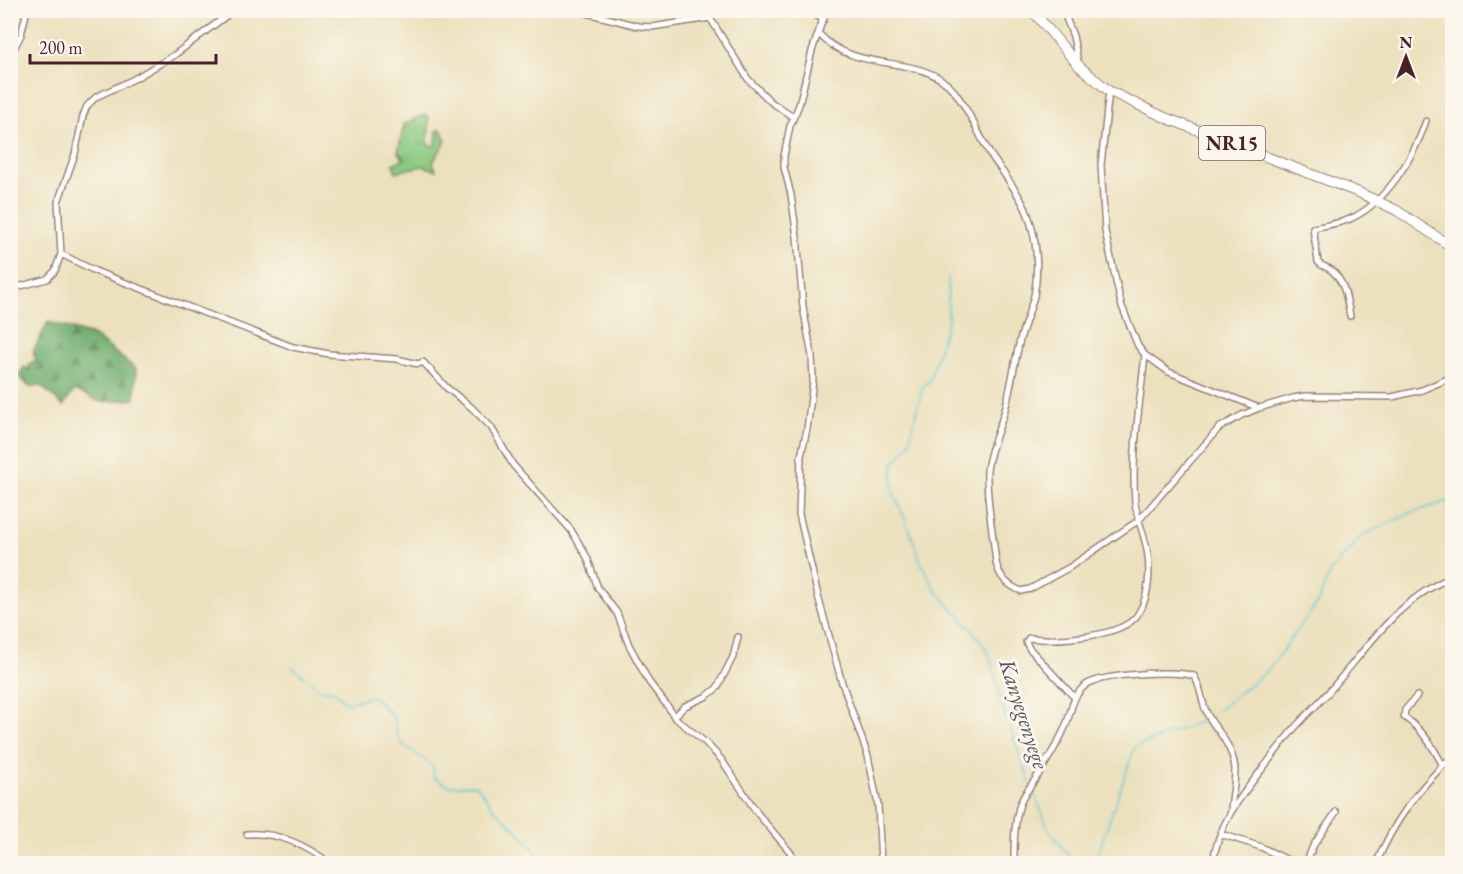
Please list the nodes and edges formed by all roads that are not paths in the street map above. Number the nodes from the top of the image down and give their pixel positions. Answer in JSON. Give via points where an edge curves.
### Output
{"nodes":[{"id":1,"x":27,"y":10,"type":"edge"},
{"id":2,"x":234,"y":10,"type":"edge"},
{"id":3,"x":575,"y":10,"type":"edge"},
{"id":4,"x":804,"y":10,"type":"edge"},
{"id":5,"x":826,"y":10,"type":"edge"},
{"id":6,"x":1032,"y":10,"type":"edge"},
{"id":7,"x":1063,"y":10,"type":"edge"},
{"id":8,"x":824,"y":19,"type":"junction"},
{"id":9,"x":819,"y":34,"type":"junction"},
{"id":10,"x":10,"y":56,"type":"edge"},
{"id":11,"x":1079,"y":66,"type":"junction"},
{"id":12,"x":1109,"y":90,"type":"junction"},
{"id":13,"x":793,"y":117,"type":"junction"},
{"id":14,"x":1426,"y":121,"type":"dead end"},
{"id":15,"x":1376,"y":200,"type":"junction"},
{"id":16,"x":1452,"y":247,"type":"edge"},
{"id":17,"x":61,"y":254,"type":"junction"},
{"id":18,"x":10,"y":289,"type":"edge"},
{"id":19,"x":1350,"y":316,"type":"dead end"},
{"id":20,"x":1145,"y":355,"type":"junction"},
{"id":21,"x":1452,"y":377,"type":"edge"},
{"id":22,"x":1259,"y":408,"type":"junction"},
{"id":23,"x":1139,"y":520,"type":"junction"},
{"id":24,"x":1452,"y":577,"type":"edge"},
{"id":25,"x":738,"y":637,"type":"dead end"},
{"id":26,"x":1417,"y":696,"type":"dead end"},
{"id":27,"x":1074,"y":697,"type":"junction"},
{"id":28,"x":674,"y":717,"type":"junction"},
{"id":29,"x":1452,"y":757,"type":"edge"},
{"id":30,"x":1443,"y":766,"type":"junction"},
{"id":31,"x":1231,"y":811,"type":"junction"},
{"id":32,"x":1336,"y":812,"type":"dead end"},
{"id":33,"x":247,"y":834,"type":"dead end"},
{"id":34,"x":1221,"y":834,"type":"junction"},
{"id":35,"x":331,"y":864,"type":"edge"},
{"id":36,"x":797,"y":864,"type":"edge"},
{"id":37,"x":881,"y":864,"type":"edge"},
{"id":38,"x":1014,"y":864,"type":"edge"},
{"id":39,"x":1213,"y":864,"type":"edge"},
{"id":40,"x":1296,"y":864,"type":"edge"},
{"id":41,"x":1306,"y":864,"type":"edge"},
{"id":42,"x":1376,"y":864,"type":"edge"}],
"edges":[{"from":1,"to":10,"type":"street","via":[[21,35]]},
{"from":2,"to":17,"type":"street","via":[[173,56],[96,97],[87,106],[58,202]]},
{"from":3,"to":13,"type":"street","via":[[638,26],[710,18],[748,79]]},
{"from":4,"to":8,"type":"street"},
{"from":5,"to":8,"type":"street"},
{"from":6,"to":11,"type":"highway","number":"NR15"},
{"from":7,"to":11,"type":"street"},
{"from":8,"to":9,"type":"street"},
{"from":9,"to":13,"type":"street"},
{"from":9,"to":23,"type":"street","via":[[846,54],[899,64],[945,83],[973,121],[1029,216],[1036,261],[1034,296],[987,471],[996,562],[1002,578],[1017,589],[1030,589]]},
{"from":11,"to":12,"type":"highway","number":"NR15"},
{"from":12,"to":15,"type":"highway","number":"NR15","via":[[1166,118]]},
{"from":12,"to":20,"type":"street","via":[[1101,165],[1105,231],[1121,304]]},
{"from":13,"to":37,"type":"street","via":[[784,167],[797,237],[813,381],[801,456],[799,514],[839,674],[873,778],[881,831]]},
{"from":14,"to":15,"type":"street","via":[[1405,168]]},
{"from":15,"to":16,"type":"highway","number":"NR15"},
{"from":15,"to":19,"type":"street","via":[[1351,219],[1313,228],[1318,262],[1341,282]]},
{"from":17,"to":18,"type":"street","via":[[47,279]]},
{"from":17,"to":28,"type":"street","via":[[95,271],[293,347],[423,362],[491,427],[513,465],[571,530],[587,557],[598,588],[617,613],[648,682]]},
{"from":20,"to":22,"type":"street","via":[[1169,372]]},
{"from":20,"to":23,"type":"street","via":[[1135,482]]},
{"from":21,"to":22,"type":"street","via":[[1392,397],[1305,396]]},
{"from":22,"to":23,"type":"street","via":[[1219,428]]},
{"from":23,"to":27,"type":"street","via":[[1148,552],[1149,585],[1138,615],[1116,628],[1082,638],[1029,638],[1026,642]]},
{"from":24,"to":31,"type":"street","via":[[1419,595],[1382,627],[1287,737]]},
{"from":25,"to":28,"type":"street","via":[[717,688]]},
{"from":26,"to":30,"type":"street","via":[[1404,717],[1421,731]]},
{"from":27,"to":31,"type":"street","via":[[1087,684],[1101,678],[1194,676],[1207,714],[1235,760]]},
{"from":27,"to":38,"type":"street","via":[[1065,728],[1021,803]]},
{"from":28,"to":36,"type":"street","via":[[721,759]]},
{"from":29,"to":30,"type":"street"},
{"from":30,"to":42,"type":"street","via":[[1391,830]]},
{"from":31,"to":34,"type":"street"},
{"from":32,"to":41,"type":"street"},
{"from":33,"to":35,"type":"street","via":[[263,833],[303,845]]},
{"from":34,"to":39,"type":"street"},
{"from":34,"to":40,"type":"street","via":[[1261,846]]}]}
